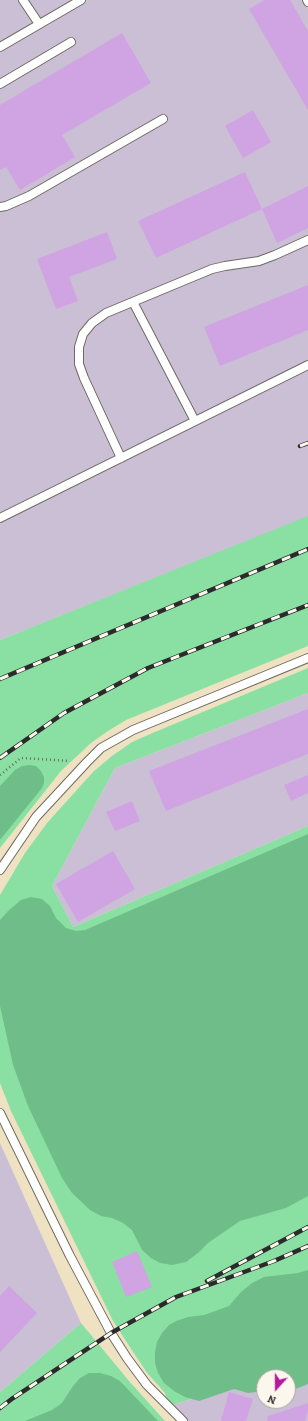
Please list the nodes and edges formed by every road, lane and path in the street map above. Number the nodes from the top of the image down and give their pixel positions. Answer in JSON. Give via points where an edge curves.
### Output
{"nodes":[{"id":1,"x":23,"y":0,"type":"edge"},
{"id":2,"x":81,"y":0,"type":"edge"},
{"id":3,"x":39,"y":24,"type":"junction"},
{"id":4,"x":71,"y":42,"type":"dead end"},
{"id":5,"x":0,"y":47,"type":"edge"},
{"id":6,"x":0,"y":84,"type":"edge"},
{"id":7,"x":163,"y":119,"type":"dead end"},
{"id":8,"x":0,"y":207,"type":"edge"},
{"id":9,"x":308,"y":240,"type":"edge"},
{"id":10,"x":133,"y":302,"type":"junction"},
{"id":11,"x":308,"y":365,"type":"edge"},
{"id":12,"x":195,"y":421,"type":"junction"},
{"id":13,"x":121,"y":458,"type":"junction"},
{"id":14,"x":0,"y":518,"type":"edge"},
{"id":15,"x":308,"y":658,"type":"edge"},
{"id":16,"x":87,"y":762,"type":"junction"},
{"id":17,"x":0,"y":775,"type":"edge"},
{"id":18,"x":0,"y":870,"type":"edge"},
{"id":19,"x":0,"y":1113,"type":"edge"},
{"id":20,"x":183,"y":1421,"type":"edge"}],
"edges":[{"from":1,"to":3,"type":"lane"},
{"from":2,"to":3,"type":"lane"},
{"from":3,"to":5,"type":"lane"},
{"from":4,"to":6,"type":"lane"},
{"from":7,"to":8,"type":"lane","via":[[29,196]]},
{"from":9,"to":10,"type":"lane","via":[[259,261],[212,269]]},
{"from":10,"to":12,"type":"lane"},
{"from":10,"to":13,"type":"lane","via":[[106,313],[92,323],[83,334],[79,348],[79,364],[84,378]]},
{"from":11,"to":12,"type":"lane"},
{"from":12,"to":13,"type":"lane"},
{"from":13,"to":14,"type":"lane"},
{"from":15,"to":16,"type":"lane","via":[[132,730],[101,748]]},
{"from":16,"to":17,"type":"path","via":[[21,758]]},
{"from":16,"to":18,"type":"lane","via":[[36,817]]},
{"from":19,"to":20,"type":"lane","via":[[111,1333],[147,1385]]}]}
